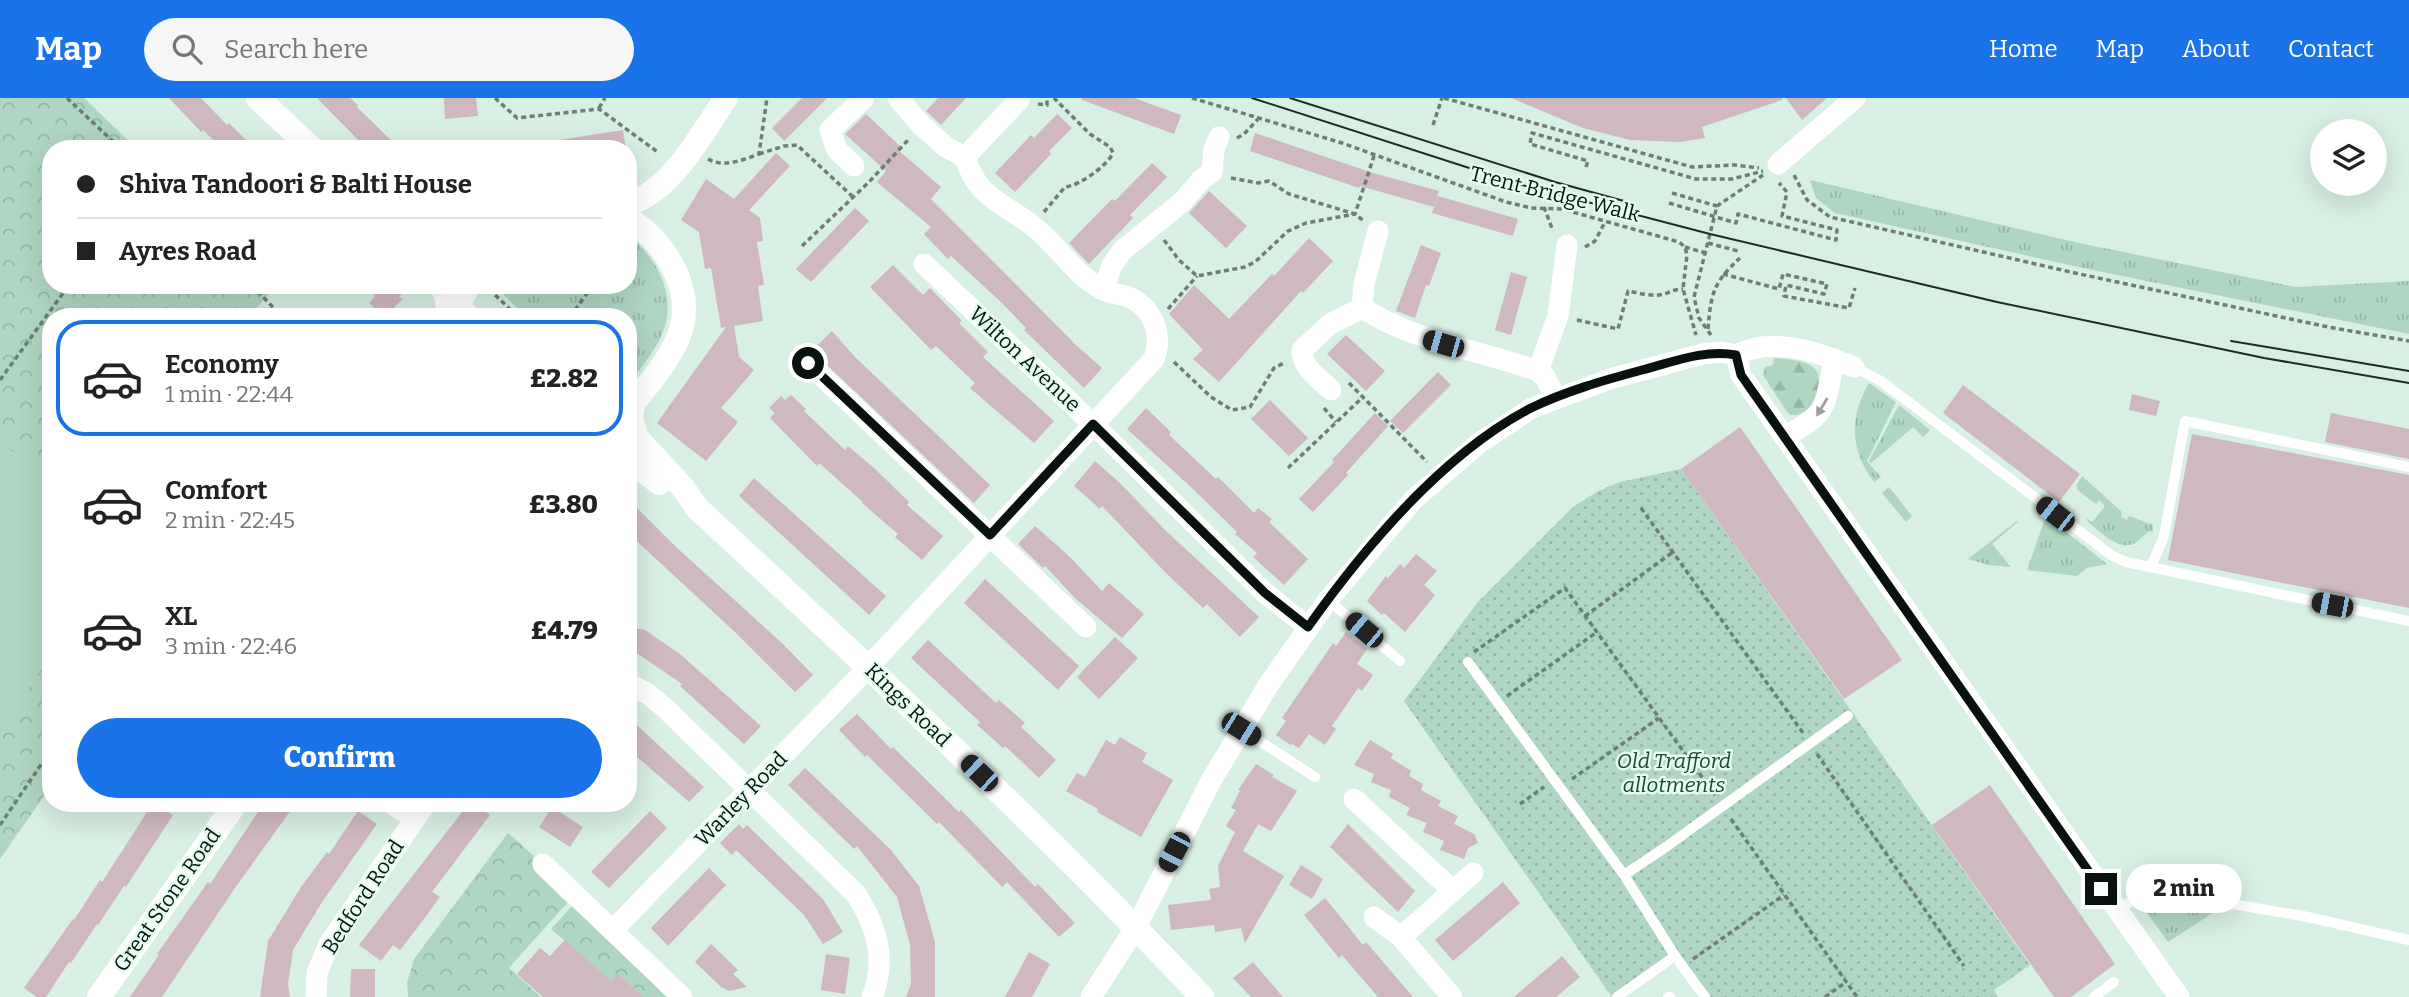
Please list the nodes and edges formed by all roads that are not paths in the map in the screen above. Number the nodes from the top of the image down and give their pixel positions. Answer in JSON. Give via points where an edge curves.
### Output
{"nodes":[{"id":1,"x":258,"y":98,"type":"edge"},
{"id":2,"x":726,"y":98,"type":"edge"},
{"id":3,"x":864,"y":98,"type":"edge"},
{"id":4,"x":898,"y":98,"type":"edge"},
{"id":5,"x":1855,"y":98,"type":"edge"},
{"id":6,"x":1034,"y":100,"type":"edge"},
{"id":7,"x":1219,"y":136,"type":"road end"},
{"id":8,"x":302,"y":140,"type":"edge"},
{"id":9,"x":676,"y":156,"type":"junction"},
{"id":10,"x":965,"y":157,"type":"junction"},
{"id":11,"x":1776,"y":165,"type":"road end"},
{"id":12,"x":854,"y":166,"type":"dead end"},
{"id":13,"x":637,"y":201,"type":"edge"},
{"id":14,"x":637,"y":226,"type":"edge"},
{"id":15,"x":1378,"y":231,"type":"road end"},
{"id":16,"x":657,"y":244,"type":"junction"},
{"id":17,"x":1567,"y":245,"type":"dead end"},
{"id":18,"x":924,"y":264,"type":"dead end"},
{"id":19,"x":1103,"y":290,"type":"junction"},
{"id":20,"x":446,"y":294,"type":"edge"},
{"id":21,"x":467,"y":304,"type":"edge"},
{"id":22,"x":1362,"y":309,"type":"junction"},
{"id":23,"x":1719,"y":354,"type":"junction"},
{"id":24,"x":1834,"y":359,"type":"junction"},
{"id":25,"x":808,"y":363,"type":"dead end"},
{"id":26,"x":1854,"y":367,"type":"joint"},
{"id":27,"x":1538,"y":371,"type":"junction"},
{"id":28,"x":1331,"y":390,"type":"road end"},
{"id":29,"x":637,"y":397,"type":"edge"},
{"id":30,"x":1556,"y":398,"type":"junction"},
{"id":31,"x":1093,"y":424,"type":"junction"},
{"id":32,"x":1784,"y":437,"type":"junction"},
{"id":33,"x":637,"y":439,"type":"edge"},
{"id":34,"x":637,"y":466,"type":"edge"},
{"id":35,"x":2409,"y":467,"type":"edge"},
{"id":36,"x":697,"y":508,"type":"junction"},
{"id":37,"x":990,"y":535,"type":"junction"},
{"id":38,"x":2151,"y":567,"type":"junction"},
{"id":39,"x":1328,"y":600,"type":"junction"},
{"id":40,"x":2409,"y":621,"type":"edge"},
{"id":41,"x":1086,"y":627,"type":"dead end"},
{"id":42,"x":1308,"y":627,"type":"junction"},
{"id":43,"x":1400,"y":661,"type":"dead end"},
{"id":44,"x":1468,"y":662,"type":"road end"},
{"id":45,"x":869,"y":667,"type":"junction"},
{"id":46,"x":637,"y":688,"type":"edge"},
{"id":47,"x":1848,"y":716,"type":"dead end"},
{"id":48,"x":1241,"y":729,"type":"junction"},
{"id":49,"x":1315,"y":777,"type":"dead end"},
{"id":50,"x":750,"y":791,"type":"junction"},
{"id":51,"x":1350,"y":797,"type":"dead end"},
{"id":52,"x":230,"y":812,"type":"edge"},
{"id":53,"x":419,"y":812,"type":"edge"},
{"id":54,"x":543,"y":864,"type":"dead end"},
{"id":55,"x":1473,"y":873,"type":"dead end"},
{"id":56,"x":1624,"y":875,"type":"junction"},
{"id":57,"x":1452,"y":890,"type":"junction"},
{"id":58,"x":2117,"y":911,"type":"junction"},
{"id":59,"x":1374,"y":917,"type":"dead end"},
{"id":60,"x":1136,"y":927,"type":"junction"},
{"id":61,"x":613,"y":930,"type":"junction"},
{"id":62,"x":1401,"y":937,"type":"junction"},
{"id":63,"x":2409,"y":940,"type":"edge"},
{"id":64,"x":1675,"y":956,"type":"junction"},
{"id":65,"x":2114,"y":982,"type":"dead end"},
{"id":66,"x":99,"y":997,"type":"edge"},
{"id":67,"x":316,"y":997,"type":"edge"},
{"id":68,"x":682,"y":997,"type":"edge"},
{"id":69,"x":872,"y":997,"type":"edge"},
{"id":70,"x":1091,"y":997,"type":"edge"},
{"id":71,"x":1202,"y":997,"type":"edge"},
{"id":72,"x":1452,"y":997,"type":"edge"},
{"id":73,"x":1617,"y":997,"type":"edge"},
{"id":74,"x":1705,"y":997,"type":"edge"},
{"id":75,"x":2094,"y":997,"type":"edge"},
{"id":76,"x":2179,"y":997,"type":"edge"}],
"edges":[{"from":1,"to":8,"type":"street"},
{"from":2,"to":9,"type":"street"},
{"from":3,"to":12,"type":"street","via":[[830,130],[837,150]]},
{"from":4,"to":10,"type":"street","via":[[946,147]]},
{"from":5,"to":11,"type":"street"},
{"from":6,"to":10,"type":"street"},
{"from":7,"to":19,"type":"street","via":[[1212,172],[1122,250]]},
{"from":9,"to":13,"type":"street","via":[[659,188]]},
{"from":9,"to":16,"type":"street","via":[[654,213]]},
{"from":10,"to":19,"type":"street","via":[[971,174],[995,202],[1038,229]]},
{"from":14,"to":16,"type":"street"},
{"from":15,"to":22,"type":"street"},
{"from":16,"to":29,"type":"street","via":[[681,285],[684,313],[668,355]]},
{"from":17,"to":27,"type":"street","via":[[1558,316]]},
{"from":18,"to":31,"type":"street","name":"Wilton Avenue"},
{"from":19,"to":31,"type":"street","name":"Warley Road","via":[[1141,305],[1159,339],[1154,359]]},
{"from":20,"to":21,"type":"street"},
{"from":22,"to":27,"type":"street","via":[[1422,338]]},
{"from":22,"to":28,"type":"street","via":[[1330,324],[1301,354]]},
{"from":23,"to":24,"type":"street","via":[[1790,347]]},
{"from":23,"to":30,"type":"street","via":[[1610,379]]},
{"from":23,"to":32,"type":"street","via":[[1741,375]]},
{"from":24,"to":26,"type":"street"},
{"from":24,"to":32,"type":"street","one_way":true,"via":[[1824,408],[1810,423]]},
{"from":25,"to":37,"type":"street"},
{"from":26,"to":38,"type":"lane","via":[[1881,381],[2110,555]]},
{"from":27,"to":30,"type":"street"},
{"from":30,"to":39,"type":"street","via":[[1505,424],[1450,466],[1413,500]]},
{"from":31,"to":37,"type":"street","name":"Warley Road"},
{"from":31,"to":42,"type":"street","name":"Wilton Avenue","via":[[1265,593]]},
{"from":32,"to":58,"type":"street"},
{"from":33,"to":36,"type":"street","name":"Kings Road"},
{"from":34,"to":36,"type":"street","name":"Kings Road"},
{"from":35,"to":38,"type":"lane","via":[[2185,421],[2164,536]]},
{"from":36,"to":45,"type":"street","name":"Kings Road"},
{"from":37,"to":41,"type":"street"},
{"from":37,"to":45,"type":"street","name":"Warley Road"},
{"from":38,"to":40,"type":"lane"},
{"from":39,"to":42,"type":"street"},
{"from":39,"to":43,"type":"lane"},
{"from":42,"to":48,"type":"street"},
{"from":44,"to":56,"type":"lane"},
{"from":45,"to":50,"type":"street","name":"Warley Road"},
{"from":45,"to":60,"type":"street","name":"Kings Road"},
{"from":46,"to":50,"type":"street","via":[[666,709]]},
{"from":47,"to":56,"type":"lane"},
{"from":48,"to":49,"type":"lane"},
{"from":48,"to":60,"type":"street"},
{"from":50,"to":61,"type":"street","name":"Warley Road"},
{"from":50,"to":69,"type":"street","via":[[856,894],[870,916],[880,953]]},
{"from":51,"to":57,"type":"street"},
{"from":52,"to":66,"type":"street","name":"Great Stone Road"},
{"from":53,"to":67,"type":"street","name":"Bedford Road","via":[[329,944],[317,973]]},
{"from":54,"to":61,"type":"street"},
{"from":55,"to":57,"type":"street"},
{"from":56,"to":64,"type":"lane"},
{"from":57,"to":62,"type":"street"},
{"from":58,"to":63,"type":"lane","via":[[2143,894],[2173,894]]},
{"from":58,"to":76,"type":"street"},
{"from":59,"to":62,"type":"street"},
{"from":60,"to":70,"type":"street"},
{"from":60,"to":71,"type":"street","name":"Kings Road"},
{"from":61,"to":68,"type":"street"},
{"from":62,"to":72,"type":"street"},
{"from":64,"to":73,"type":"lane"},
{"from":64,"to":74,"type":"lane"},
{"from":65,"to":75,"type":"lane"}]}
